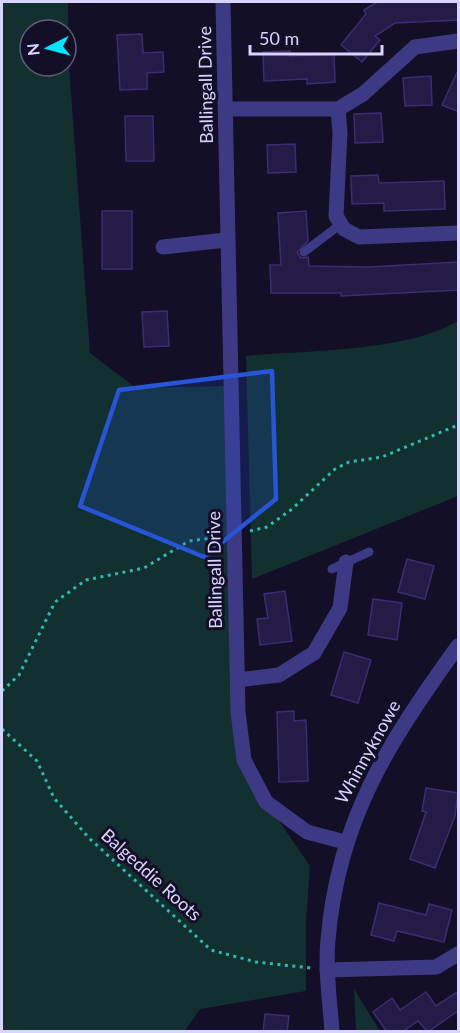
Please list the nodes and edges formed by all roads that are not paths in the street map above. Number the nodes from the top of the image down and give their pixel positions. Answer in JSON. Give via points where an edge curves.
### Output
{"nodes":[{"id":1,"x":223,"y":2,"type":"edge"},
{"id":2,"x":459,"y":41,"type":"edge"},
{"id":3,"x":227,"y":109,"type":"junction"},
{"id":4,"x":338,"y":109,"type":"junction"},
{"id":5,"x":341,"y":224,"type":"junction"},
{"id":6,"x":459,"y":233,"type":"edge"},
{"id":7,"x":226,"y":240,"type":"junction"},
{"id":8,"x":163,"y":247,"type":"dead end"},
{"id":9,"x":304,"y":252,"type":"dead end"},
{"id":10,"x":369,"y":552,"type":"dead end"},
{"id":11,"x":339,"y":566,"type":"joint"},
{"id":12,"x":459,"y":646,"type":"edge"},
{"id":13,"x":238,"y":680,"type":"junction"},
{"id":14,"x":345,"y":842,"type":"junction"},
{"id":15,"x":459,"y":954,"type":"edge"},
{"id":16,"x":327,"y":970,"type":"junction"},
{"id":17,"x":332,"y":1032,"type":"edge"}],
"edges":[{"from":1,"to":3,"type":"street","name":"Ballingall Drive"},
{"from":2,"to":4,"type":"street","via":[[415,47],[363,94]]},
{"from":3,"to":4,"type":"street"},
{"from":3,"to":7,"type":"street","name":"Ballingall Drive"},
{"from":4,"to":5,"type":"street","via":[[336,216]]},
{"from":5,"to":6,"type":"street","via":[[359,237]]},
{"from":5,"to":9,"type":"lane"},
{"from":7,"to":8,"type":"street"},
{"from":7,"to":13,"type":"street","name":"Ballingall Drive"},
{"from":10,"to":11,"type":"lane"},
{"from":11,"to":13,"type":"street","via":[[340,608],[314,653],[279,675]]},
{"from":12,"to":14,"type":"street","name":"Whinnyknowe","via":[[386,755],[364,793]]},
{"from":13,"to":14,"type":"street","name":"Ballingall Drive","via":[[244,760],[266,802],[307,832]]},
{"from":14,"to":16,"type":"street","name":"Whinnyknowe","via":[[331,913]]},
{"from":15,"to":16,"type":"street","via":[[436,967]]},
{"from":16,"to":17,"type":"street","name":"Whinnyknowe"}]}
